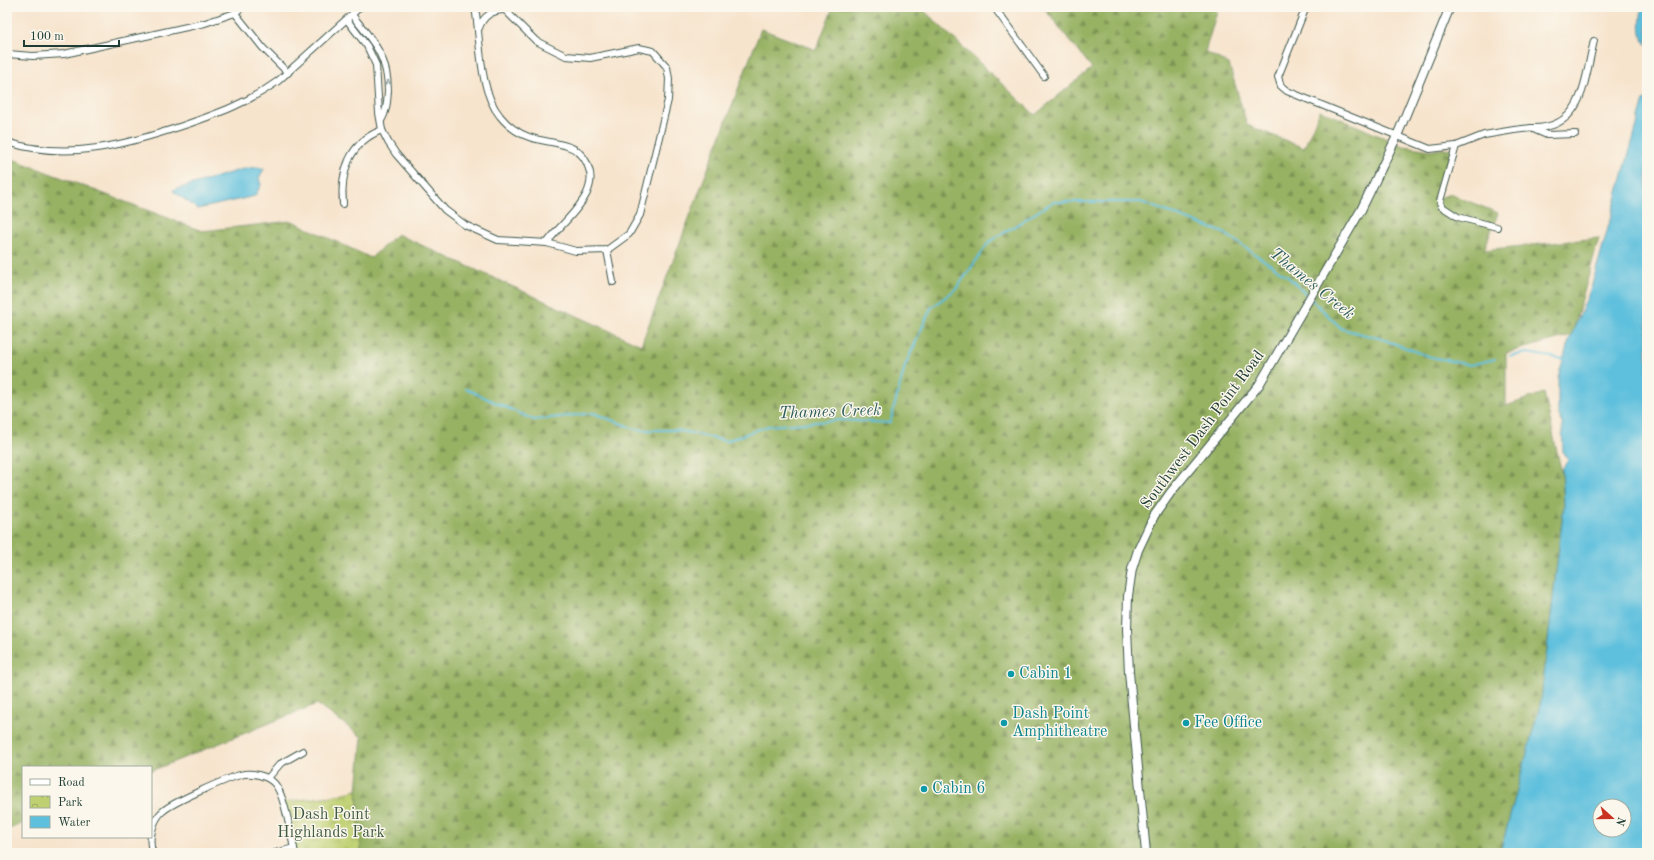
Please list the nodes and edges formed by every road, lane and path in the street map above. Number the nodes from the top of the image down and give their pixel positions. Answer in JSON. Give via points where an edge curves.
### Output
{"nodes":[{"id":1,"x":242,"y":7,"type":"edge"},
{"id":2,"x":360,"y":7,"type":"edge"},
{"id":3,"x":475,"y":7,"type":"edge"},
{"id":4,"x":994,"y":7,"type":"edge"},
{"id":5,"x":1306,"y":7,"type":"edge"},
{"id":6,"x":1450,"y":7,"type":"edge"},
{"id":7,"x":504,"y":9,"type":"edge"},
{"id":8,"x":235,"y":13,"type":"junction"},
{"id":9,"x":352,"y":15,"type":"junction"},
{"id":10,"x":347,"y":20,"type":"junction"},
{"id":11,"x":479,"y":29,"type":"junction"},
{"id":12,"x":1594,"y":41,"type":"dead end"},
{"id":13,"x":7,"y":54,"type":"edge"},
{"id":14,"x":288,"y":73,"type":"junction"},
{"id":15,"x":1044,"y":76,"type":"dead end"},
{"id":16,"x":381,"y":121,"type":"junction"},
{"id":17,"x":1531,"y":128,"type":"junction"},
{"id":18,"x":382,"y":130,"type":"junction"},
{"id":19,"x":1575,"y":134,"type":"dead end"},
{"id":20,"x":1397,"y":136,"type":"junction"},
{"id":21,"x":7,"y":142,"type":"edge"},
{"id":22,"x":1456,"y":146,"type":"junction"},
{"id":23,"x":343,"y":204,"type":"dead end"},
{"id":24,"x":1496,"y":227,"type":"dead end"},
{"id":25,"x":547,"y":243,"type":"junction"},
{"id":26,"x":607,"y":250,"type":"junction"},
{"id":27,"x":614,"y":282,"type":"dead end"},
{"id":28,"x":303,"y":751,"type":"dead end"},
{"id":29,"x":268,"y":778,"type":"junction"},
{"id":30,"x":152,"y":834,"type":"edge"},
{"id":31,"x":151,"y":838,"type":"edge"},
{"id":32,"x":294,"y":850,"type":"edge"},
{"id":33,"x":153,"y":853,"type":"edge"},
{"id":34,"x":274,"y":853,"type":"edge"},
{"id":35,"x":1146,"y":853,"type":"edge"}],
"edges":[{"from":1,"to":8,"type":"street"},
{"from":2,"to":9,"type":"street"},
{"from":3,"to":11,"type":"street"},
{"from":4,"to":15,"type":"street"},
{"from":5,"to":20,"type":"street","via":[[1279,75],[1278,82],[1282,88]]},
{"from":6,"to":20,"type":"main road","name":"Southwest Dash Point Road"},
{"from":7,"to":11,"type":"street","via":[[490,13]]},
{"from":7,"to":26,"type":"street","via":[[536,41],[566,56],[590,58],[639,48],[653,51],[667,67],[670,79],[668,100],[640,215],[629,234]]},
{"from":8,"to":13,"type":"street","via":[[205,23],[64,54]]},
{"from":8,"to":14,"type":"street","via":[[263,48]]},
{"from":9,"to":10,"type":"street"},
{"from":16,"to":9,"type":"street","one_way":true,"via":[[386,112],[388,94],[385,64],[380,51]]},
{"from":10,"to":14,"type":"street"},
{"from":10,"to":16,"type":"street","via":[[367,46],[376,65],[378,113]]},
{"from":11,"to":25,"type":"street","via":[[486,85],[499,116],[514,129],[530,137],[570,146],[581,155],[589,167],[591,178],[586,196]]},
{"from":12,"to":17,"type":"street","via":[[1580,98],[1574,110],[1555,124]]},
{"from":14,"to":21,"type":"street","via":[[264,91],[229,110],[120,145],[65,151]]},
{"from":16,"to":18,"type":"street"},
{"from":17,"to":19,"type":"street","via":[[1547,134]]},
{"from":17,"to":22,"type":"street","via":[[1484,135]]},
{"from":18,"to":23,"type":"street","via":[[367,138],[350,155],[343,177]]},
{"from":18,"to":25,"type":"street","via":[[396,154],[428,191],[445,210],[465,225],[498,240]]},
{"from":20,"to":22,"type":"street","via":[[1430,149]]},
{"from":20,"to":35,"type":"main road","name":"Southwest Dash Point Road","via":[[1362,210],[1259,385],[1171,492],[1154,516],[1138,550],[1132,569],[1127,622]]},
{"from":22,"to":24,"type":"street","via":[[1440,201],[1441,206],[1458,217]]},
{"from":25,"to":26,"type":"street","via":[[576,251]]},
{"from":26,"to":27,"type":"street"},
{"from":28,"to":29,"type":"street","via":[[280,764]]},
{"from":29,"to":30,"type":"street","via":[[260,775],[241,775],[172,804],[157,816]]},
{"from":29,"to":32,"type":"street","via":[[275,783],[281,794]]},
{"from":31,"to":33,"type":"street"},
{"from":32,"to":34,"type":"street"}]}
